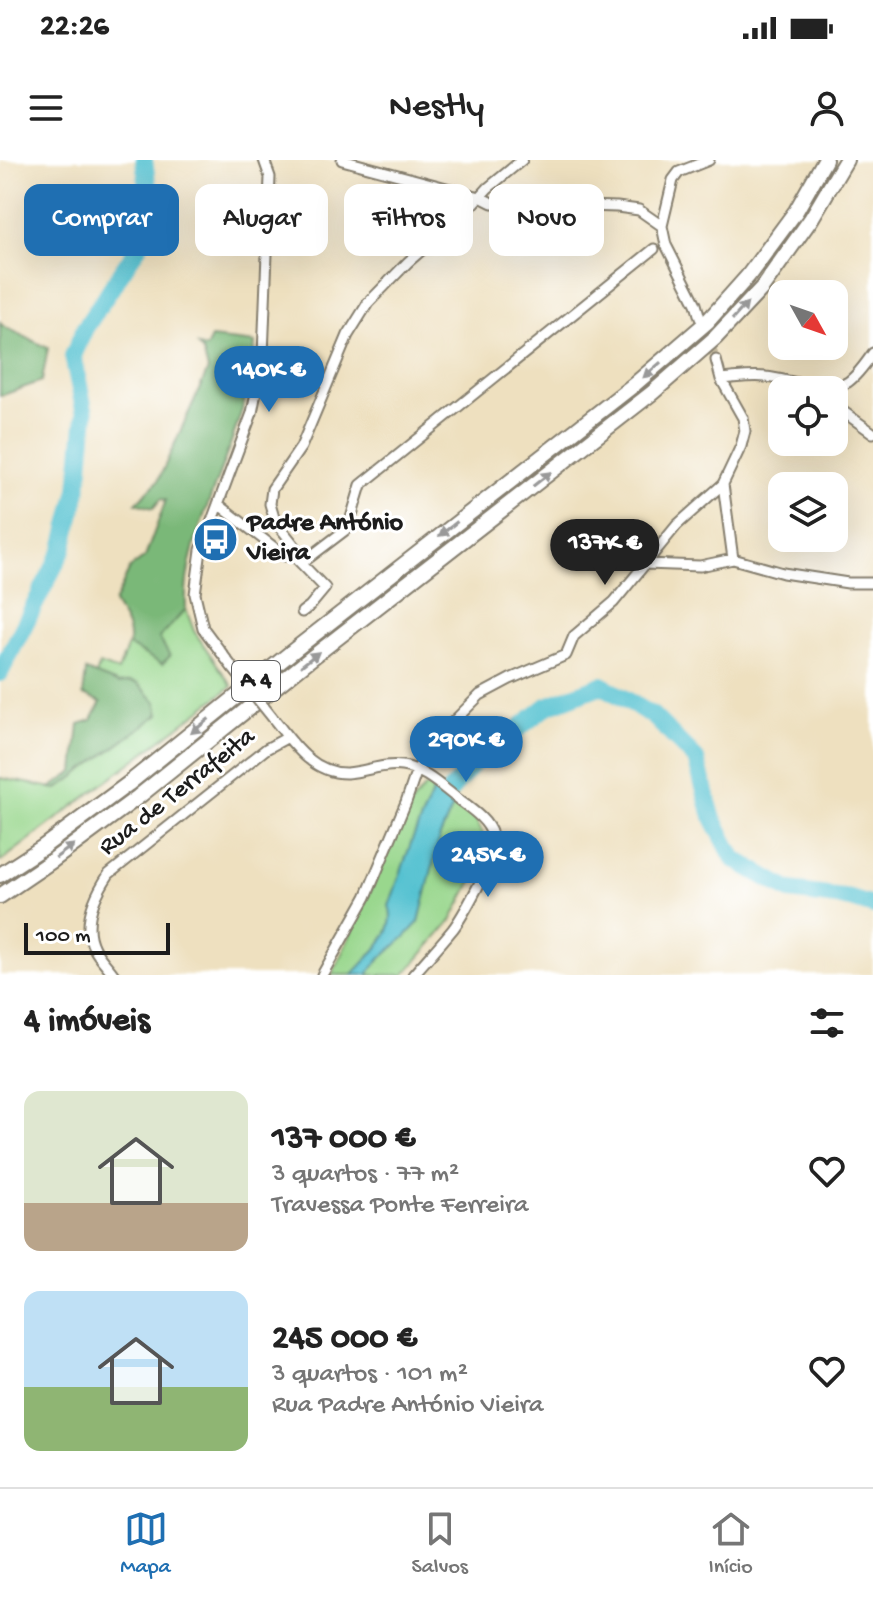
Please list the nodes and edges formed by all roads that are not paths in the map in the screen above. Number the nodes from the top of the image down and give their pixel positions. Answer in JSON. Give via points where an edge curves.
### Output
{"nodes":[{"id":1,"x":264,"y":160,"type":"edge"},
{"id":2,"x":342,"y":160,"type":"edge"},
{"id":3,"x":522,"y":160,"type":"edge"},
{"id":4,"x":709,"y":160,"type":"edge"},
{"id":5,"x":825,"y":160,"type":"edge"},
{"id":6,"x":846,"y":160,"type":"edge"},
{"id":7,"x":480,"y":197,"type":"junction"},
{"id":8,"x":662,"y":226,"type":"junction"},
{"id":9,"x":654,"y":249,"type":"dead end"},
{"id":10,"x":700,"y":318,"type":"tunnel mouth"},
{"id":11,"x":873,"y":353,"type":"edge"},
{"id":12,"x":716,"y":360,"type":"tunnel mouth"},
{"id":13,"x":768,"y":377,"type":"edge"},
{"id":14,"x":721,"y":379,"type":"junction"},
{"id":15,"x":848,"y":382,"type":"edge"},
{"id":16,"x":848,"y":415,"type":"edge"},
{"id":17,"x":873,"y":433,"type":"edge"},
{"id":18,"x":723,"y":484,"type":"junction"},
{"id":19,"x":218,"y":504,"type":"junction"},
{"id":20,"x":293,"y":555,"type":"junction"},
{"id":21,"x":733,"y":559,"type":"junction"},
{"id":22,"x":302,"y":563,"type":"junction"},
{"id":23,"x":646,"y":564,"type":"junction"},
{"id":24,"x":873,"y":583,"type":"edge"},
{"id":25,"x":302,"y":612,"type":"dead end"},
{"id":26,"x":288,"y":737,"type":"junction"},
{"id":27,"x":417,"y":770,"type":"junction"},
{"id":28,"x":0,"y":875,"type":"edge"},
{"id":29,"x":1,"y":896,"type":"edge"},
{"id":30,"x":114,"y":975,"type":"edge"},
{"id":31,"x":322,"y":975,"type":"edge"},
{"id":32,"x":413,"y":975,"type":"edge"}],
"edges":[{"from":1,"to":19,"type":"street","via":[[270,177],[263,356],[252,413]]},
{"from":2,"to":7,"type":"street"},
{"from":3,"to":7,"type":"street"},
{"from":4,"to":8,"type":"street","via":[[679,172],[673,180]]},
{"from":5,"to":28,"type":"highway","number":"A 4","one_way":true,"via":[[796,211],[707,322],[128,784]]},
{"from":29,"to":6,"type":"highway","number":"A 4","one_way":true,"via":[[138,797],[652,393],[762,288]]},
{"from":7,"to":8,"type":"street","via":[[492,203],[639,210]]},
{"from":7,"to":20,"type":"street","via":[[368,303],[348,335],[301,447],[272,489],[275,521],[295,546]]},
{"from":8,"to":10,"type":"street"},
{"from":9,"to":22,"type":"street","via":[[361,485],[348,528]]},
{"from":11,"to":15,"type":"street"},
{"from":12,"to":14,"type":"street"},
{"from":13,"to":14,"type":"street"},
{"from":14,"to":18,"type":"street","via":[[745,431]]},
{"from":16,"to":17,"type":"street"},
{"from":18,"to":21,"type":"street"},
{"from":18,"to":23,"type":"street","via":[[677,525]]},
{"from":19,"to":20,"type":"street","via":[[285,556]]},
{"from":19,"to":26,"type":"street","bridge":true,"via":[[201,550],[195,594],[203,628]]},
{"from":20,"to":22,"type":"street"},
{"from":21,"to":23,"type":"street","via":[[700,566]]},
{"from":21,"to":24,"type":"street","via":[[783,573]]},
{"from":22,"to":25,"type":"street","via":[[325,588]]},
{"from":23,"to":27,"type":"street","via":[[614,602],[574,636],[566,655],[480,695],[445,730]]},
{"from":26,"to":27,"type":"street","via":[[300,753],[331,771],[387,766]]},
{"from":26,"to":30,"type":"street","name":"Rua de Terrafeita","via":[[109,874],[90,911],[90,934]]},
{"from":27,"to":31,"type":"street","via":[[366,897]]},
{"from":27,"to":32,"type":"street","via":[[477,814],[491,832],[493,850],[454,927]]}]}
